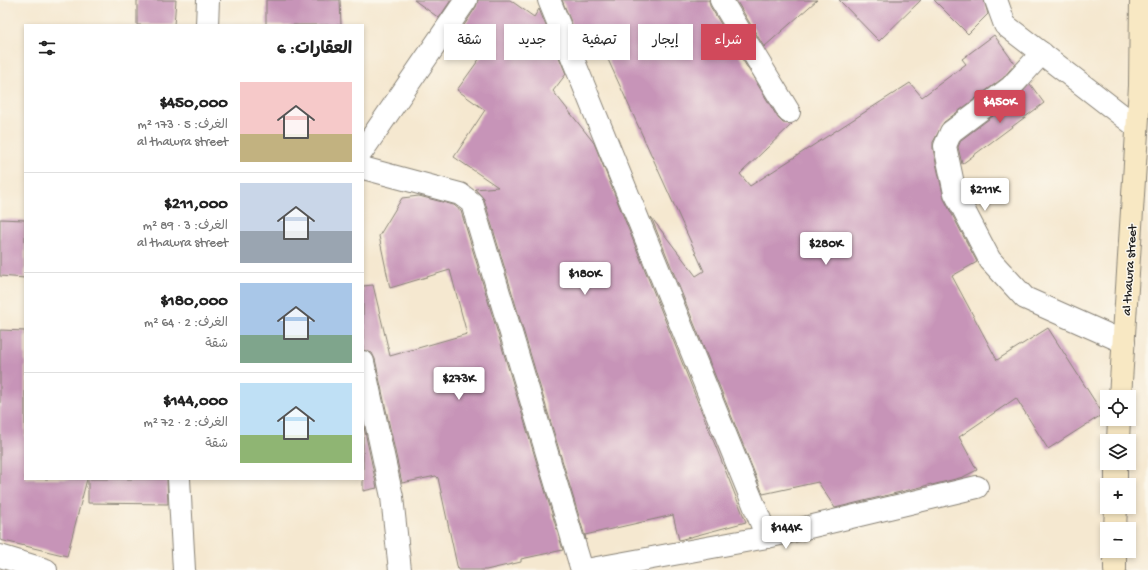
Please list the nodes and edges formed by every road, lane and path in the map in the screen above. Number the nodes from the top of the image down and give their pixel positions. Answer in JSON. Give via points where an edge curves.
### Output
{"nodes":[{"id":1,"x":208,"y":0,"type":"edge"},
{"id":2,"x":466,"y":0,"type":"edge"},
{"id":3,"x":549,"y":0,"type":"edge"},
{"id":4,"x":721,"y":0,"type":"edge"},
{"id":5,"x":996,"y":0,"type":"edge"},
{"id":6,"x":1141,"y":0,"type":"edge"},
{"id":7,"x":207,"y":24,"type":"edge"},
{"id":8,"x":1042,"y":53,"type":"junction"},
{"id":9,"x":789,"y":112,"type":"dead end"},
{"id":10,"x":1137,"y":127,"type":"junction"},
{"id":11,"x":364,"y":149,"type":"edge"},
{"id":12,"x":364,"y":168,"type":"edge"},
{"id":13,"x":1124,"y":342,"type":"junction"},
{"id":14,"x":364,"y":367,"type":"edge"},
{"id":15,"x":1121,"y":390,"type":"edge"},
{"id":16,"x":178,"y":480,"type":"edge"},
{"id":17,"x":977,"y":487,"type":"dead end"},
{"id":18,"x":767,"y":537,"type":"junction"},
{"id":19,"x":0,"y":556,"type":"edge"},
{"id":20,"x":1115,"y":558,"type":"edge"},
{"id":21,"x":46,"y":570,"type":"edge"},
{"id":22,"x":184,"y":570,"type":"edge"},
{"id":23,"x":400,"y":570,"type":"edge"},
{"id":24,"x":582,"y":570,"type":"edge"},
{"id":25,"x":586,"y":570,"type":"edge"},
{"id":26,"x":1115,"y":570,"type":"edge"}],
"edges":[{"from":1,"to":7,"type":"street"},
{"from":2,"to":11,"type":"street"},
{"from":3,"to":18,"type":"street"},
{"from":4,"to":9,"type":"street"},
{"from":5,"to":8,"type":"street","via":[[1005,25]]},
{"from":6,"to":10,"type":"main road","name":"al thawra street"},
{"from":8,"to":10,"type":"street"},
{"from":8,"to":13,"type":"street","via":[[1011,87],[951,132],[944,146],[955,193],[990,260],[1025,298]]},
{"from":10,"to":13,"type":"main road","name":"al thawra street"},
{"from":12,"to":24,"type":"street","via":[[460,194],[472,203]]},
{"from":13,"to":15,"type":"main road","name":"al thawra street"},
{"from":14,"to":23,"type":"street","via":[[392,497]]},
{"from":16,"to":22,"type":"street"},
{"from":17,"to":18,"type":"street"},
{"from":18,"to":25,"type":"street"},
{"from":19,"to":21,"type":"street"},
{"from":20,"to":26,"type":"main road"}]}
